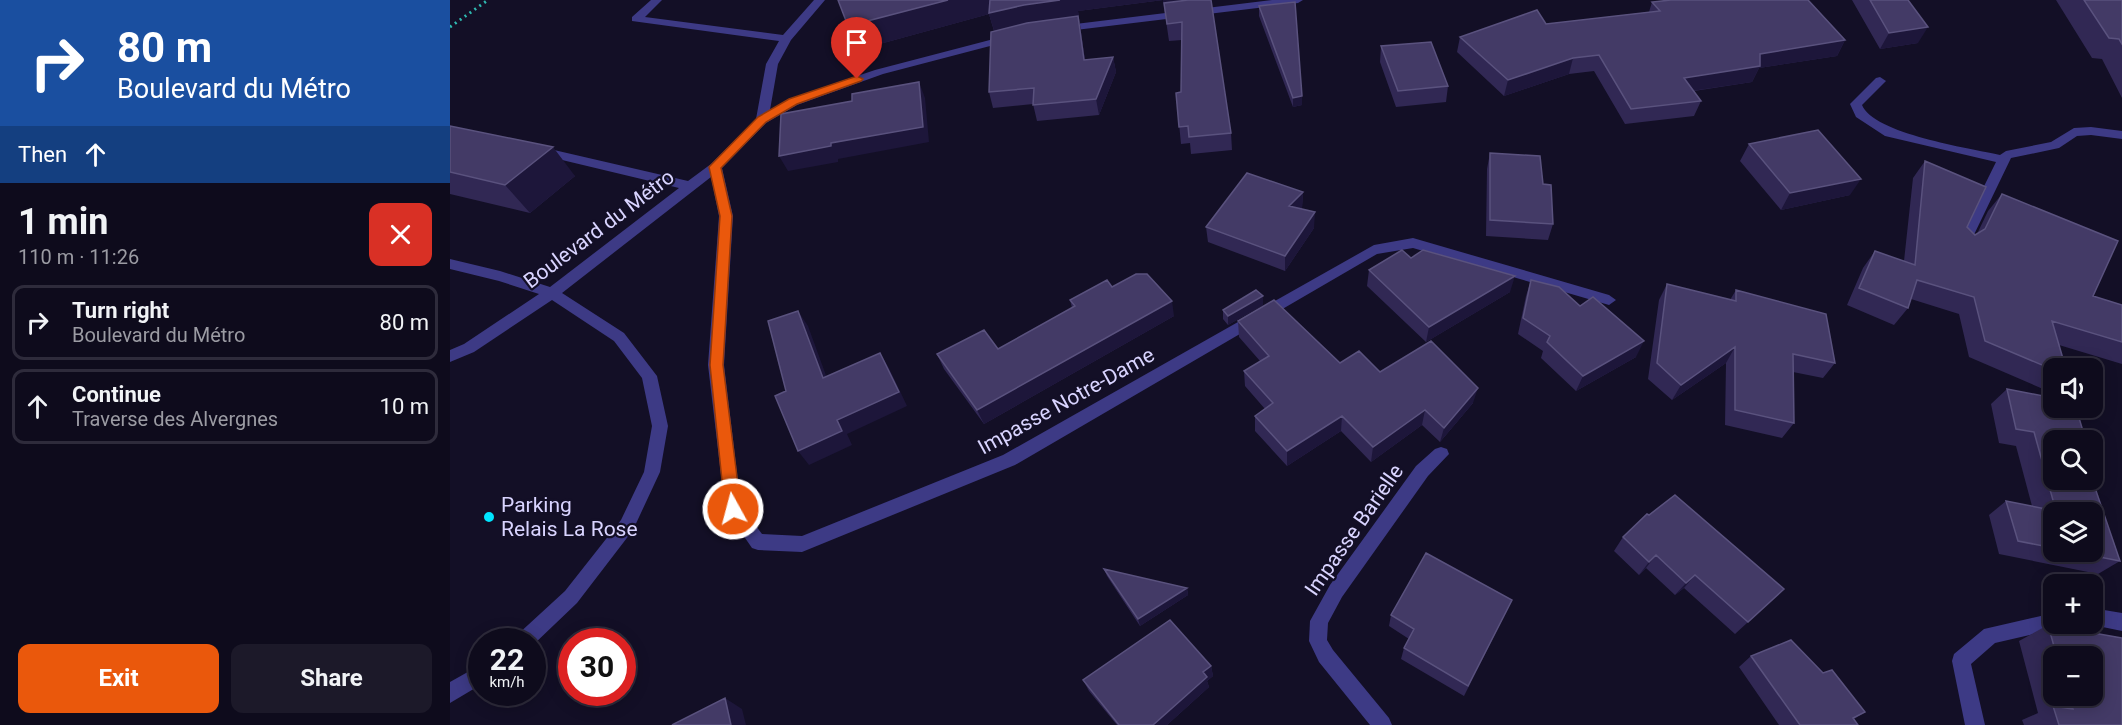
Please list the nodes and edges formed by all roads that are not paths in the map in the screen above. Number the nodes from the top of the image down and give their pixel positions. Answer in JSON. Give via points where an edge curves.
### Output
{"nodes":[{"id":1,"x":657,"y":0,"type":"edge"},
{"id":2,"x":820,"y":0,"type":"edge"},
{"id":3,"x":1298,"y":0,"type":"edge"},
{"id":4,"x":1215,"y":4,"type":"edge"},
{"id":5,"x":1052,"y":30,"type":"edge"},
{"id":6,"x":1020,"y":36,"type":"edge"},
{"id":7,"x":786,"y":39,"type":"junction"},
{"id":8,"x":1880,"y":81,"type":"dead end"},
{"id":9,"x":762,"y":120,"type":"junction"},
{"id":10,"x":2122,"y":135,"type":"edge"},
{"id":11,"x":530,"y":149,"type":"edge"},
{"id":12,"x":2004,"y":160,"type":"junction"},
{"id":13,"x":715,"y":167,"type":"junction"},
{"id":14,"x":690,"y":186,"type":"junction"},
{"id":15,"x":1962,"y":246,"type":"edge"},
{"id":16,"x":450,"y":264,"type":"edge"},
{"id":17,"x":552,"y":293,"type":"junction"},
{"id":18,"x":1609,"y":300,"type":"dead end"},
{"id":19,"x":450,"y":356,"type":"edge"},
{"id":20,"x":1440,"y":454,"type":"dead end"},
{"id":21,"x":2103,"y":619,"type":"edge"},
{"id":22,"x":2122,"y":622,"type":"edge"},
{"id":23,"x":2043,"y":624,"type":"edge"},
{"id":24,"x":538,"y":628,"type":"edge"},
{"id":25,"x":468,"y":682,"type":"edge"},
{"id":26,"x":450,"y":693,"type":"edge"},
{"id":27,"x":1382,"y":725,"type":"edge"},
{"id":28,"x":1975,"y":725,"type":"edge"}],
"edges":[{"from":1,"to":7,"type":"street","via":[[636,19]]},
{"from":2,"to":7,"type":"street"},
{"from":3,"to":4,"type":"street"},
{"from":4,"to":5,"type":"street"},
{"from":6,"to":9,"type":"street","name":"Boulevard du Métro","via":[[879,72],[793,102]]},
{"from":7,"to":9,"type":"street","via":[[772,64]]},
{"from":8,"to":12,"type":"street","via":[[1856,104],[1860,114],[1889,133]]},
{"from":9,"to":13,"type":"street","name":"Boulevard du Métro"},
{"from":10,"to":12,"type":"street","via":[[2074,132],[2055,145],[2006,154]]},
{"from":11,"to":14,"type":"street"},
{"from":12,"to":15,"type":"street"},
{"from":13,"to":14,"type":"street","name":"Boulevard du Métro"},
{"from":13,"to":18,"type":"street","name":"Impasse Notre-Dame","via":[[726,216],[716,365],[733,509],[758,542],[802,544],[1009,460],[1374,250],[1413,243]]},
{"from":14,"to":17,"type":"street","name":"Boulevard du Métro"},
{"from":16,"to":17,"type":"street"},
{"from":17,"to":19,"type":"street","name":"Boulevard du Métro","via":[[470,348]]},
{"from":17,"to":24,"type":"street","via":[[619,337],[650,376],[660,426],[652,472],[627,525],[571,597]]},
{"from":20,"to":27,"type":"street","name":"Impasse Barielle","via":[[1422,471],[1319,621],[1318,641],[1326,656]]},
{"from":21,"to":22,"type":"street"},
{"from":23,"to":28,"type":"street","via":[[1989,635],[1961,661]]},
{"from":25,"to":26,"type":"street"}]}
